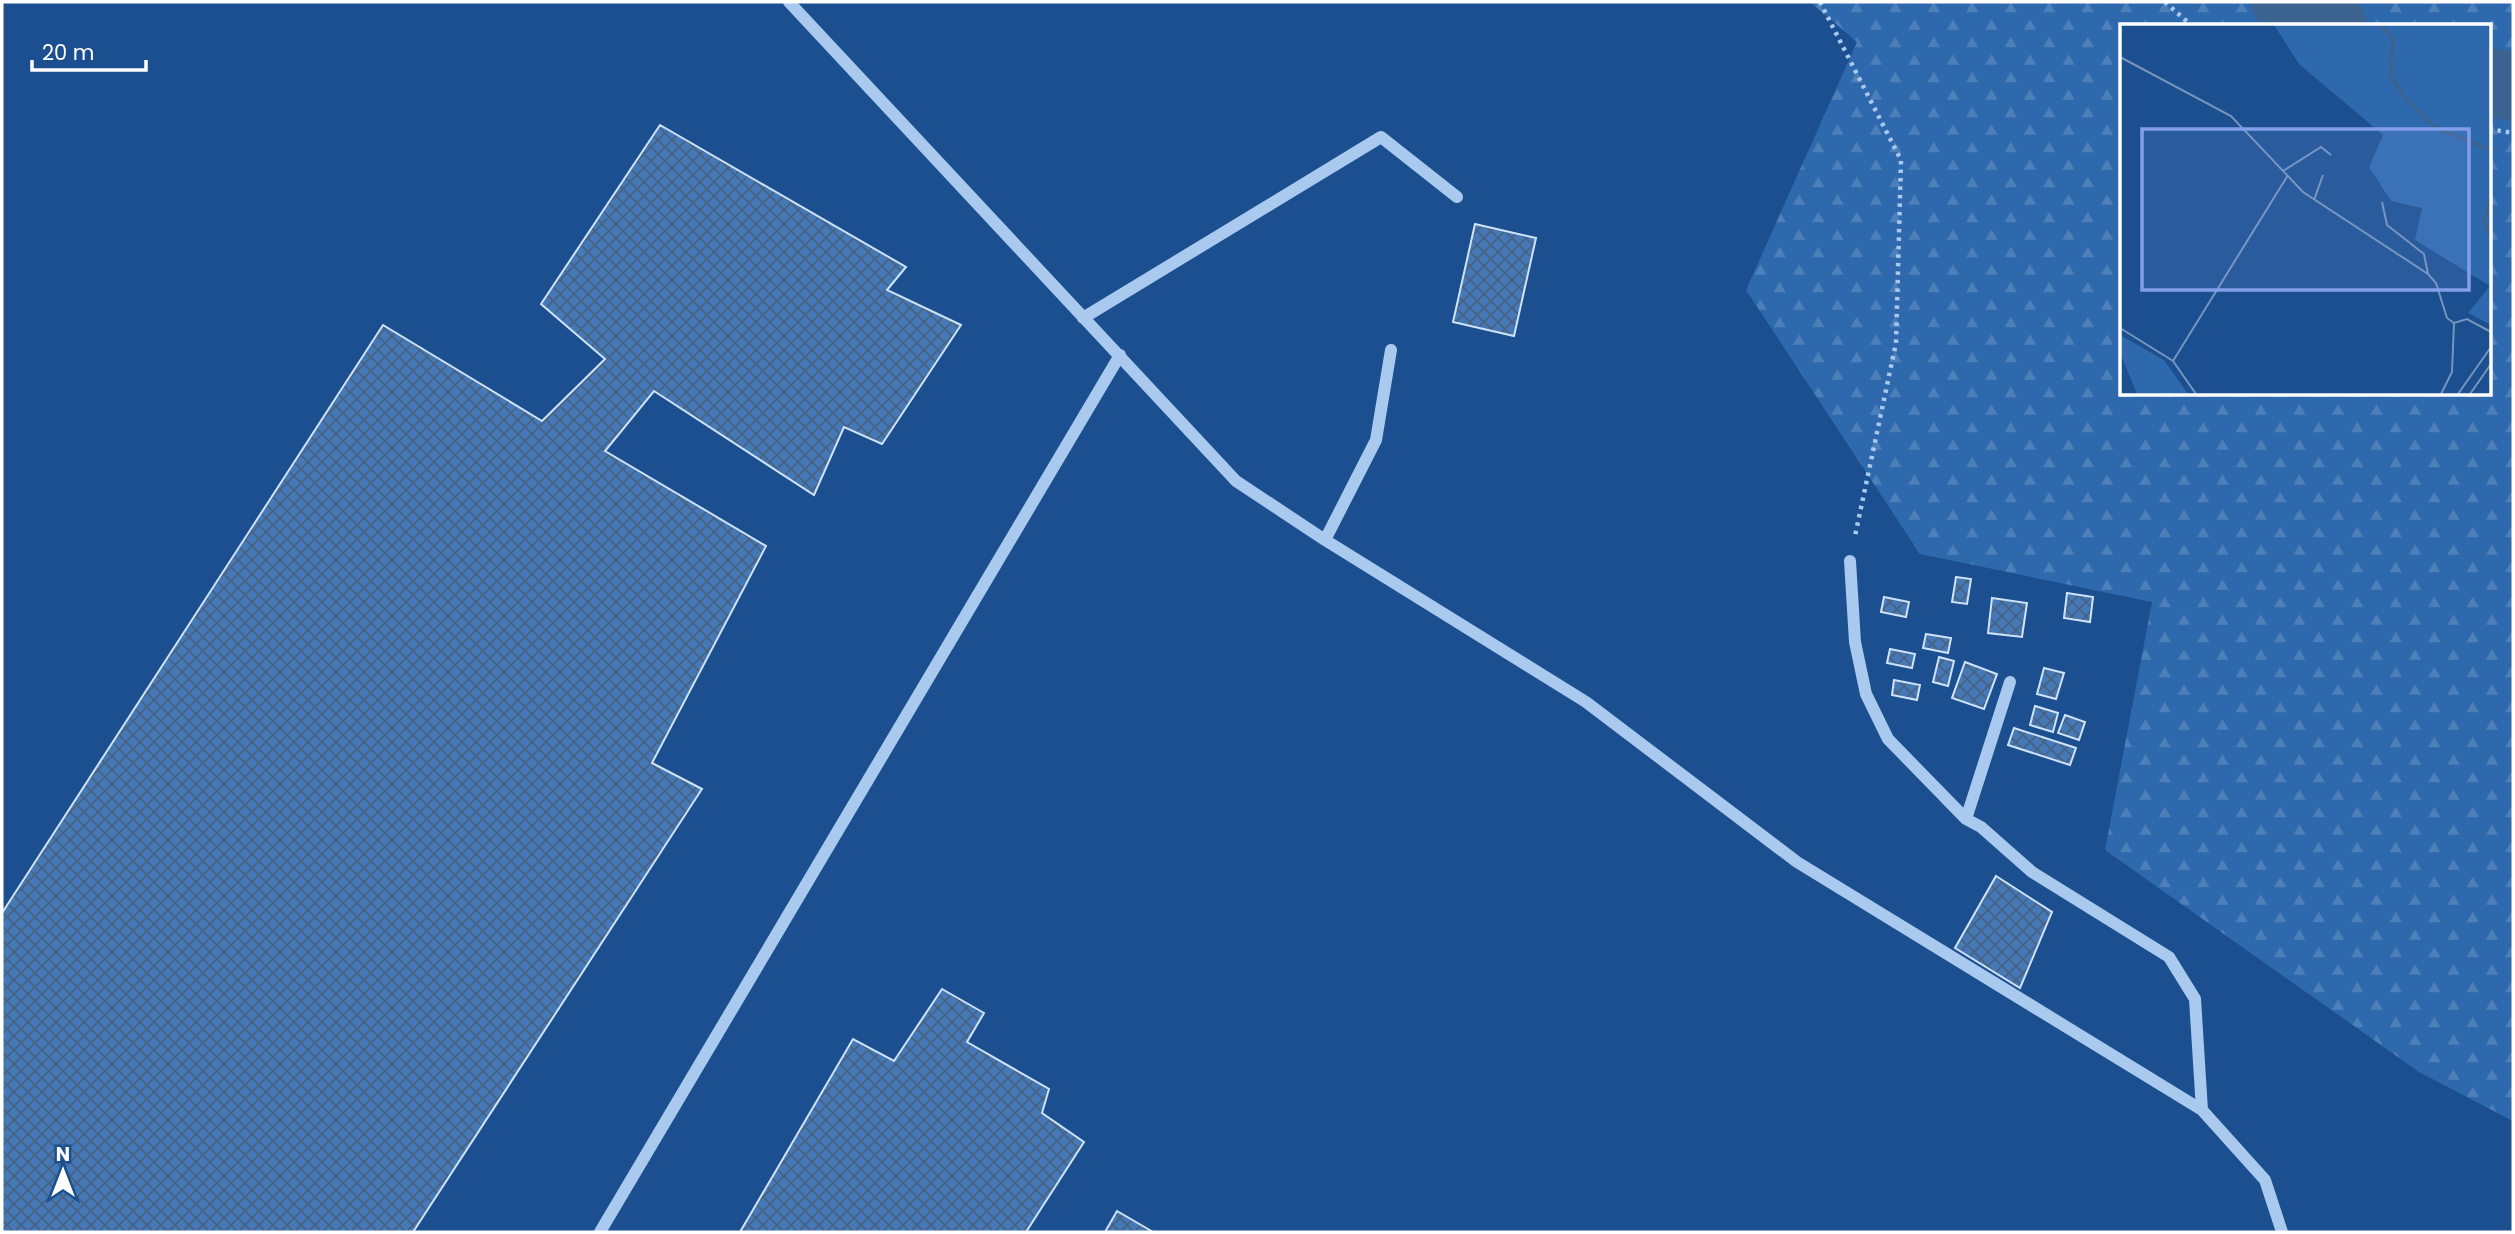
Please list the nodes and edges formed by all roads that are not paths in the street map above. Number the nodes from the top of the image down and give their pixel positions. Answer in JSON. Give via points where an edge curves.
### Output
{"nodes":[{"id":1,"x":789,"y":2,"type":"edge"},
{"id":2,"x":1457,"y":197,"type":"dead end"},
{"id":3,"x":1083,"y":318,"type":"junction"},
{"id":4,"x":1391,"y":350,"type":"dead end"},
{"id":5,"x":1120,"y":355,"type":"junction"},
{"id":6,"x":1325,"y":540,"type":"junction"},
{"id":7,"x":1850,"y":561,"type":"road end"},
{"id":8,"x":2010,"y":681,"type":"dead end"},
{"id":9,"x":1966,"y":819,"type":"junction"},
{"id":10,"x":2202,"y":1110,"type":"junction"},
{"id":11,"x":600,"y":1232,"type":"edge"},
{"id":12,"x":2282,"y":1232,"type":"edge"}],
"edges":[{"from":1,"to":3,"type":"street"},
{"from":2,"to":3,"type":"street","via":[[1381,137]]},
{"from":3,"to":5,"type":"street"},
{"from":4,"to":6,"type":"street","via":[[1376,440]]},
{"from":5,"to":6,"type":"street","via":[[1236,481]]},
{"from":5,"to":11,"type":"street"},
{"from":6,"to":10,"type":"street","via":[[1587,702],[1797,862]]},
{"from":7,"to":9,"type":"street","via":[[1855,642],[1866,694],[1888,739]]},
{"from":8,"to":9,"type":"street"},
{"from":9,"to":10,"type":"street","via":[[2032,872],[2169,957],[2195,999]]},
{"from":10,"to":12,"type":"street","via":[[2265,1180]]}]}
